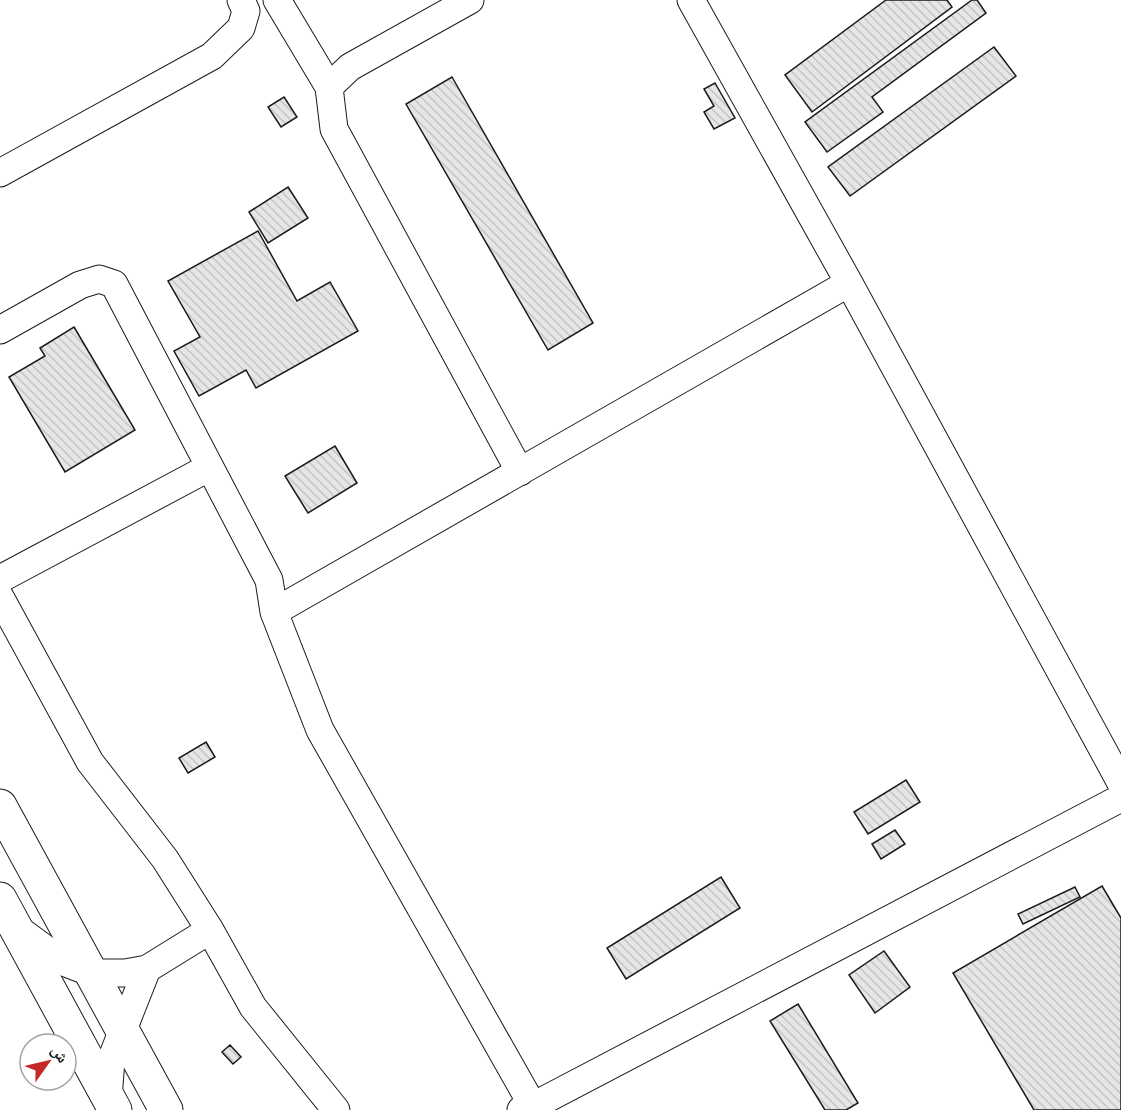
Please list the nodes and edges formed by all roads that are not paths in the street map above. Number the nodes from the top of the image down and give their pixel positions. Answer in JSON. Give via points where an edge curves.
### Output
{"nodes":[{"id":1,"x":241,"y":0,"type":"edge"},
{"id":2,"x":277,"y":0,"type":"edge"},
{"id":3,"x":470,"y":0,"type":"edge"},
{"id":4,"x":691,"y":0,"type":"edge"},
{"id":5,"x":329,"y":87,"type":"junction"},
{"id":6,"x":0,"y":173,"type":"edge"},
{"id":7,"x":849,"y":283,"type":"junction"},
{"id":8,"x":0,"y":330,"type":"edge"},
{"id":9,"x":210,"y":467,"type":"junction"},
{"id":10,"x":520,"y":472,"type":"junction"},
{"id":11,"x":0,"y":579,"type":"edge"},
{"id":12,"x":0,"y":597,"type":"edge"},
{"id":13,"x":274,"y":612,"type":"junction"},
{"id":14,"x":1121,"y":783,"type":"edge"},
{"id":15,"x":1121,"y":798,"type":"edge"},
{"id":16,"x":0,"y":806,"type":"edge"},
{"id":17,"x":8,"y":913,"type":"edge"},
{"id":18,"x":210,"y":930,"type":"junction"},
{"id":19,"x":147,"y":969,"type":"junction"},
{"id":20,"x":92,"y":973,"type":"junction"},
{"id":21,"x":123,"y":1031,"type":"junction"},
{"id":22,"x":111,"y":1104,"type":"edge"},
{"id":23,"x":530,"y":1109,"type":"edge"},
{"id":24,"x":166,"y":1110,"type":"edge"},
{"id":25,"x":336,"y":1110,"type":"edge"}],
"edges":[{"from":1,"to":6,"type":"lane","via":[[246,11],[242,28],[212,56]]},
{"from":2,"to":5,"type":"lane"},
{"from":3,"to":5,"type":"lane","via":[[351,67]]},
{"from":4,"to":7,"type":"lane"},
{"from":5,"to":10,"type":"lane","via":[[334,129]]},
{"from":7,"to":10,"type":"lane"},
{"from":7,"to":14,"type":"lane"},
{"from":8,"to":9,"type":"lane","via":[[80,285],[99,279],[114,284]]},
{"from":9,"to":11,"type":"lane"},
{"from":9,"to":13,"type":"lane","via":[[269,580]]},
{"from":10,"to":13,"type":"lane"},
{"from":12,"to":18,"type":"lane","via":[[90,762],[165,859]]},
{"from":13,"to":23,"type":"lane","via":[[320,730]]},
{"from":15,"to":23,"type":"lane"},
{"from":16,"to":20,"type":"main road"},
{"from":17,"to":20,"type":"lane","via":[[63,962]]},
{"from":17,"to":22,"type":"main road"},
{"from":18,"to":19,"type":"lane"},
{"from":18,"to":25,"type":"lane","via":[[253,1007]]},
{"from":19,"to":20,"type":"lane"},
{"from":19,"to":21,"type":"lane"},
{"from":20,"to":21,"type":"main road"},
{"from":21,"to":22,"type":"lane","via":[[111,1060]]},
{"from":21,"to":24,"type":"main road"}]}
